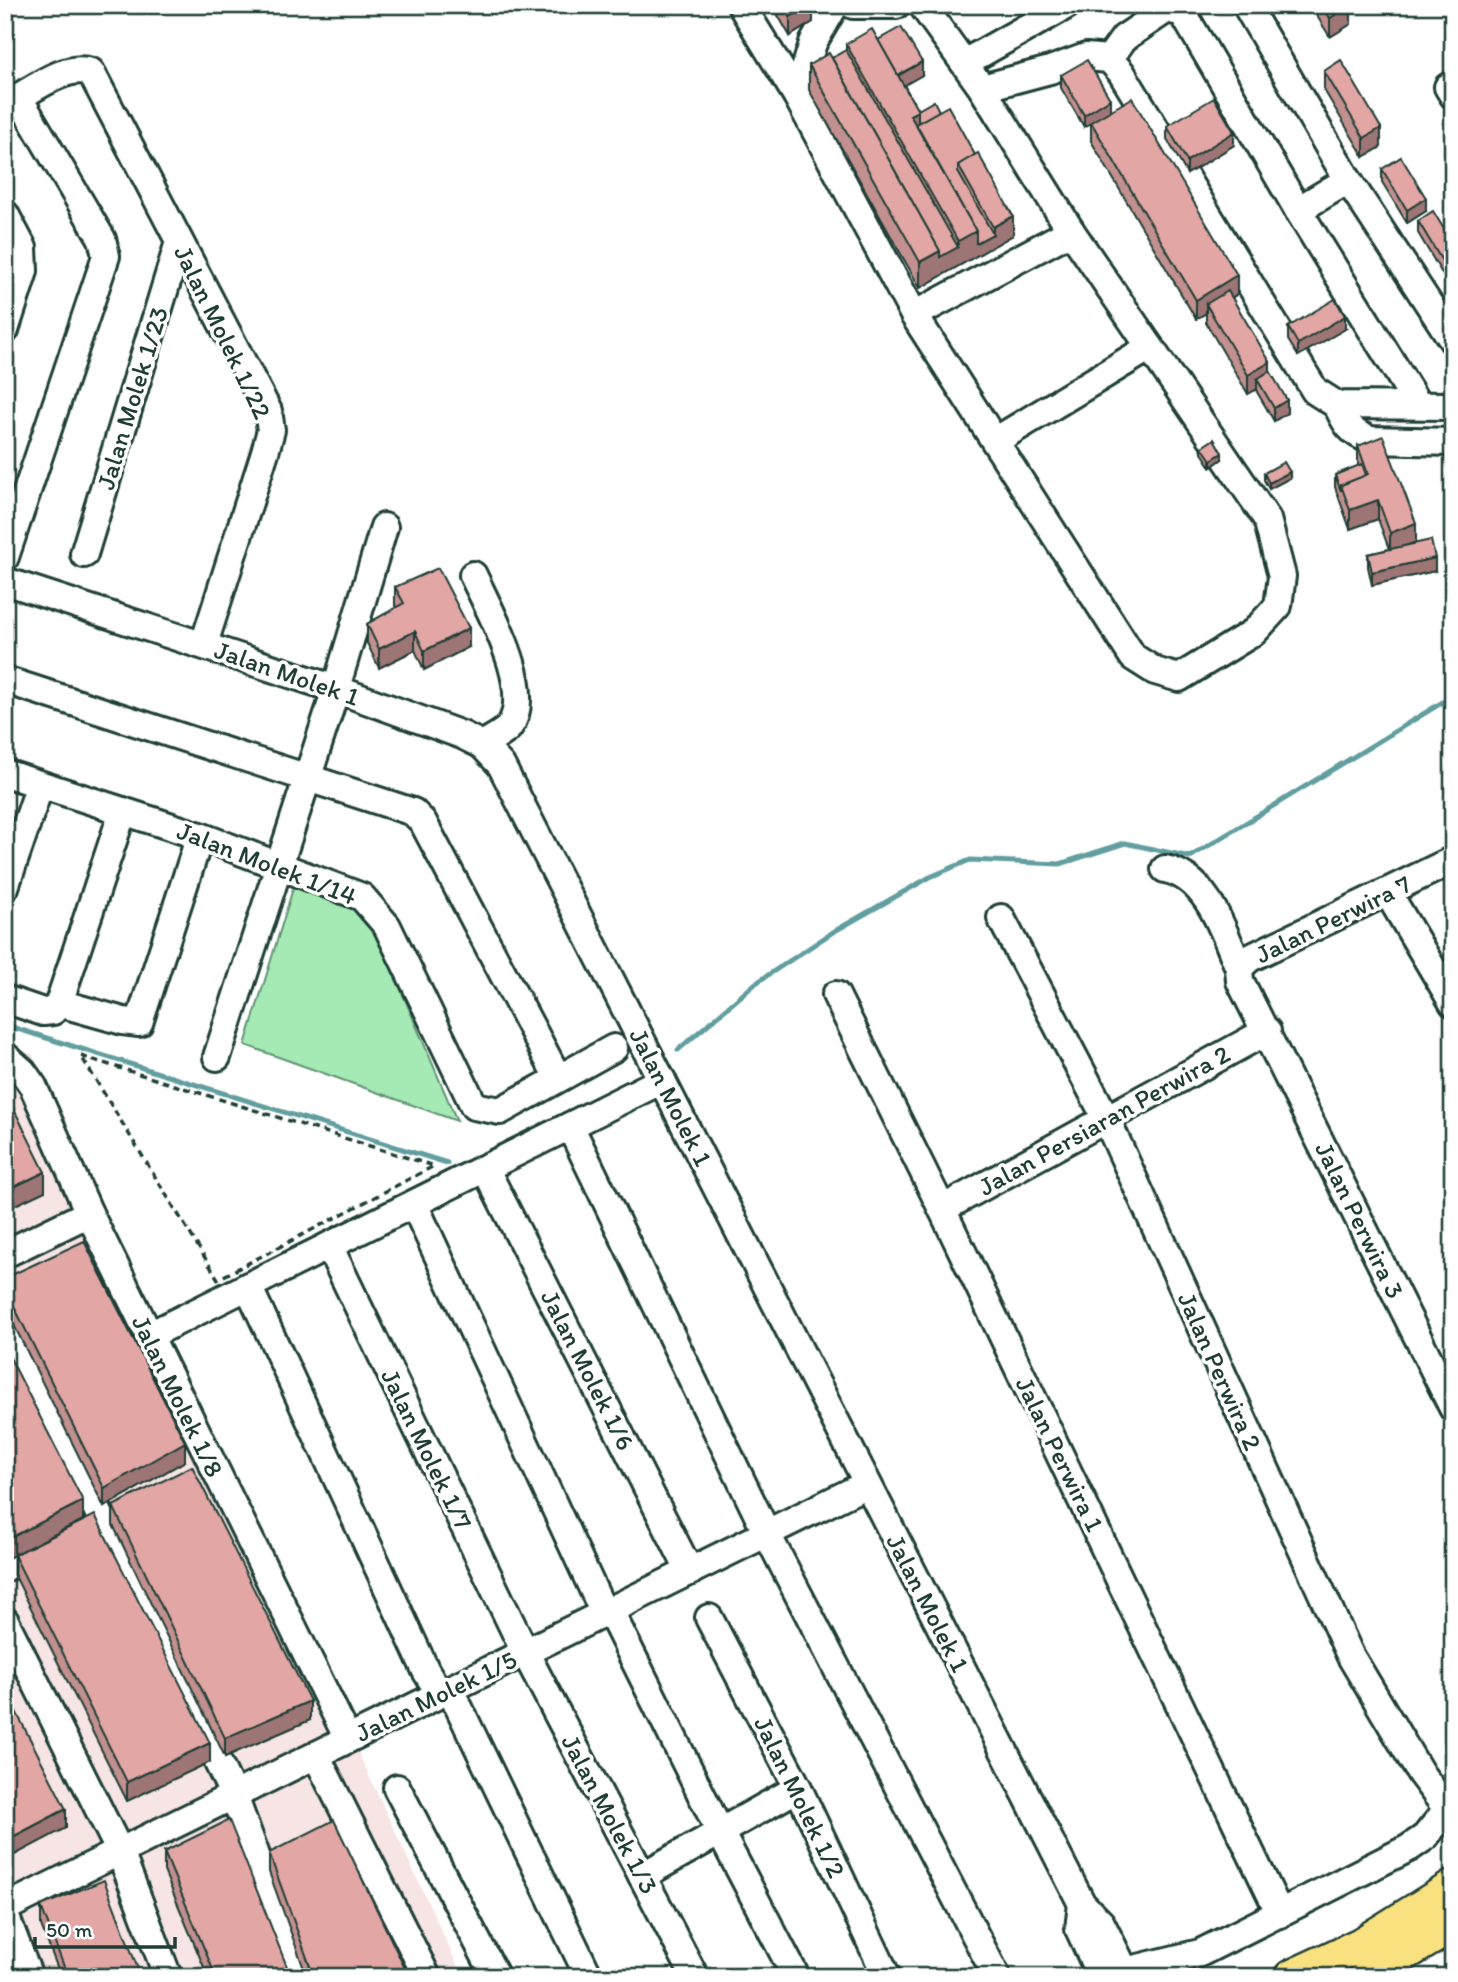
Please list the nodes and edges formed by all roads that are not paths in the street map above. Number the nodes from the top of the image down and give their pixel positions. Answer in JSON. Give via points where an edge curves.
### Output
{"nodes":[{"id":1,"x":741,"y":5,"type":"edge"},
{"id":2,"x":835,"y":5,"type":"edge"},
{"id":3,"x":853,"y":5,"type":"edge"},
{"id":4,"x":896,"y":5,"type":"edge"},
{"id":5,"x":922,"y":5,"type":"edge"},
{"id":6,"x":1067,"y":5,"type":"edge"},
{"id":7,"x":1246,"y":5,"type":"edge"},
{"id":8,"x":1109,"y":59,"type":"junction"},
{"id":9,"x":966,"y":62,"type":"junction"},
{"id":10,"x":982,"y":88,"type":"junction"},
{"id":11,"x":797,"y":96,"type":"junction"},
{"id":12,"x":12,"y":102,"type":"edge"},
{"id":13,"x":1348,"y":180,"type":"junction"},
{"id":14,"x":1298,"y":210,"type":"junction"},
{"id":15,"x":5,"y":214,"type":"edge"},
{"id":16,"x":1071,"y":231,"type":"junction"},
{"id":17,"x":179,"y":242,"type":"junction"},
{"id":18,"x":914,"y":315,"type":"junction"},
{"id":19,"x":5,"y":330,"type":"edge"},
{"id":20,"x":1453,"y":341,"type":"edge"},
{"id":21,"x":1150,"y":347,"type":"junction"},
{"id":22,"x":1337,"y":405,"type":"junction"},
{"id":23,"x":1418,"y":405,"type":"junction"},
{"id":24,"x":1453,"y":406,"type":"edge"},
{"id":25,"x":995,"y":442,"type":"junction"},
{"id":26,"x":1453,"y":442,"type":"edge"},
{"id":27,"x":384,"y":527,"type":"dead end"},
{"id":28,"x":84,"y":554,"type":"dead end"},
{"id":29,"x":5,"y":557,"type":"edge"},
{"id":30,"x":473,"y":575,"type":"dead end"},
{"id":31,"x":5,"y":582,"type":"edge"},
{"id":32,"x":204,"y":644,"type":"junction"},
{"id":33,"x":5,"y":680,"type":"edge"},
{"id":34,"x":336,"y":689,"type":"junction"},
{"id":35,"x":482,"y":745,"type":"junction"},
{"id":36,"x":5,"y":773,"type":"edge"},
{"id":37,"x":308,"y":775,"type":"junction"},
{"id":38,"x":40,"y":785,"type":"junction"},
{"id":39,"x":123,"y":811,"type":"junction"},
{"id":40,"x":200,"y":836,"type":"junction"},
{"id":41,"x":1453,"y":860,"type":"edge"},
{"id":42,"x":279,"y":863,"type":"junction"},
{"id":43,"x":1166,"y":869,"type":"dead end"},
{"id":44,"x":5,"y":887,"type":"edge"},
{"id":45,"x":1388,"y":893,"type":"junction"},
{"id":46,"x":1001,"y":918,"type":"dead end"},
{"id":47,"x":1239,"y":968,"type":"junction"},
{"id":48,"x":836,"y":995,"type":"dead end"},
{"id":49,"x":5,"y":999,"type":"edge"},
{"id":50,"x":59,"y":1003,"type":"junction"},
{"id":51,"x":1453,"y":1003,"type":"edge"},
{"id":52,"x":1267,"y":1031,"type":"junction"},
{"id":53,"x":614,"y":1048,"type":"dead end"},
{"id":54,"x":5,"y":1056,"type":"edge"},
{"id":55,"x":217,"y":1057,"type":"dead end"},
{"id":56,"x":558,"y":1078,"type":"junction"},
{"id":57,"x":662,"y":1080,"type":"junction"},
{"id":58,"x":1106,"y":1118,"type":"junction"},
{"id":59,"x":570,"y":1126,"type":"junction"},
{"id":60,"x":485,"y":1168,"type":"junction"},
{"id":61,"x":414,"y":1204,"type":"junction"},
{"id":62,"x":942,"y":1209,"type":"junction"},
{"id":63,"x":89,"y":1213,"type":"junction"},
{"id":64,"x":329,"y":1246,"type":"junction"},
{"id":65,"x":5,"y":1254,"type":"edge"},
{"id":66,"x":248,"y":1286,"type":"junction"},
{"id":67,"x":5,"y":1317,"type":"edge"},
{"id":68,"x":148,"y":1336,"type":"junction"},
{"id":69,"x":1453,"y":1408,"type":"edge"},
{"id":70,"x":212,"y":1467,"type":"junction"},
{"id":71,"x":188,"y":1479,"type":"edge"},
{"id":72,"x":867,"y":1484,"type":"junction"},
{"id":73,"x":127,"y":1508,"type":"edge"},
{"id":74,"x":103,"y":1519,"type":"junction"},
{"id":75,"x":767,"y":1534,"type":"junction"},
{"id":76,"x":5,"y":1568,"type":"edge"},
{"id":77,"x":690,"y":1572,"type":"junction"},
{"id":78,"x":607,"y":1612,"type":"junction"},
{"id":79,"x":709,"y":1618,"type":"dead end"},
{"id":80,"x":5,"y":1621,"type":"edge"},
{"id":81,"x":525,"y":1652,"type":"junction"},
{"id":82,"x":445,"y":1692,"type":"junction"},
{"id":83,"x":348,"y":1739,"type":"junction"},
{"id":84,"x":316,"y":1755,"type":"junction"},
{"id":85,"x":397,"y":1788,"type":"dead end"},
{"id":86,"x":798,"y":1788,"type":"junction"},
{"id":87,"x":234,"y":1796,"type":"junction"},
{"id":88,"x":1451,"y":1810,"type":"edge"},
{"id":89,"x":720,"y":1832,"type":"junction"},
{"id":90,"x":120,"y":1852,"type":"junction"},
{"id":91,"x":642,"y":1876,"type":"junction"},
{"id":92,"x":1453,"y":1887,"type":"edge"},
{"id":93,"x":5,"y":1908,"type":"edge"},
{"id":94,"x":1280,"y":1914,"type":"junction"},
{"id":95,"x":5,"y":1916,"type":"edge"},
{"id":96,"x":1453,"y":1925,"type":"edge"},
{"id":97,"x":1113,"y":1975,"type":"edge"},
{"id":98,"x":29,"y":1977,"type":"edge"},
{"id":99,"x":168,"y":1977,"type":"edge"},
{"id":100,"x":301,"y":1977,"type":"edge"},
{"id":101,"x":427,"y":1977,"type":"edge"},
{"id":102,"x":496,"y":1977,"type":"edge"},
{"id":103,"x":589,"y":1977,"type":"edge"},
{"id":104,"x":695,"y":1977,"type":"edge"},
{"id":105,"x":796,"y":1977,"type":"edge"},
{"id":106,"x":887,"y":1977,"type":"edge"},
{"id":107,"x":997,"y":1977,"type":"edge"},
{"id":108,"x":1292,"y":1977,"type":"edge"},
{"id":109,"x":1366,"y":1977,"type":"edge"}],
"edges":[{"from":1,"to":11,"type":"street"},
{"from":2,"to":11,"type":"street","via":[[813,43]]},
{"from":3,"to":4,"type":"street"},
{"from":5,"to":9,"type":"street"},
{"from":6,"to":9,"type":"street"},
{"from":7,"to":13,"type":"street"},
{"from":8,"to":10,"type":"street","via":[[1086,57]]},
{"from":8,"to":14,"type":"street","via":[[1124,38],[1167,9],[1180,10]]},
{"from":8,"to":22,"type":"street","via":[[1315,391]]},
{"from":9,"to":10,"type":"street"},
{"from":10,"to":16,"type":"street"},
{"from":11,"to":18,"type":"street"},
{"from":12,"to":17,"type":"street","name":"Jalan Molek 1/22","via":[[68,71],[80,68],[91,72]]},
{"from":12,"to":29,"type":"street","via":[[102,239],[106,256]]},
{"from":13,"to":14,"type":"street"},
{"from":13,"to":20,"type":"street"},
{"from":14,"to":23,"type":"street"},
{"from":15,"to":19,"type":"street","via":[[23,248],[24,271]]},
{"from":16,"to":18,"type":"street"},
{"from":16,"to":21,"type":"street"},
{"from":17,"to":28,"type":"street","name":"Jalan Molek 1/23"},
{"from":17,"to":32,"type":"street","name":"Jalan Molek 1/22","via":[[268,411],[271,430]]},
{"from":18,"to":25,"type":"street"},
{"from":21,"to":25,"type":"street"},
{"from":21,"to":25,"type":"street","via":[[1267,519],[1282,576],[1278,606],[1254,632],[1179,678],[1155,671],[1133,657]]},
{"from":22,"to":23,"type":"street"},
{"from":22,"to":26,"type":"street","via":[[1350,432],[1371,440]]},
{"from":23,"to":24,"type":"street"},
{"from":27,"to":34,"type":"street"},
{"from":30,"to":35,"type":"street","via":[[512,662],[518,695],[510,726]]},
{"from":31,"to":32,"type":"street","name":"Jalan Molek 1"},
{"from":32,"to":34,"type":"street","name":"Jalan Molek 1"},
{"from":33,"to":37,"type":"street"},
{"from":34,"to":35,"type":"street","name":"Jalan Molek 1"},
{"from":34,"to":37,"type":"street"},
{"from":35,"to":57,"type":"street","name":"Jalan Molek 1","via":[[501,765]]},
{"from":36,"to":38,"type":"street","name":"Jalan Molek 1/14"},
{"from":37,"to":42,"type":"street"},
{"from":37,"to":56,"type":"street","via":[[413,812],[423,822]]},
{"from":38,"to":39,"type":"street","name":"Jalan Molek 1/14"},
{"from":38,"to":44,"type":"street"},
{"from":39,"to":40,"type":"street","name":"Jalan Molek 1/14"},
{"from":39,"to":50,"type":"street"},
{"from":40,"to":42,"type":"street","name":"Jalan Molek 1/14"},
{"from":40,"to":50,"type":"street","via":[[139,1023]]},
{"from":41,"to":45,"type":"street","name":"Jalan Perwira 7"},
{"from":42,"to":55,"type":"street"},
{"from":42,"to":56,"type":"street","name":"Jalan Molek 1/14","via":[[362,897],[374,907],[474,1106],[500,1111]]},
{"from":43,"to":47,"type":"street","via":[[1179,871],[1199,890]]},
{"from":45,"to":47,"type":"street","name":"Jalan Perwira 7","via":[[1250,958]]},
{"from":45,"to":51,"type":"street"},
{"from":46,"to":58,"type":"street","name":"Jalan Perwira 2"},
{"from":47,"to":52,"type":"street","name":"Jalan Perwira 7","via":[[1240,981]]},
{"from":48,"to":62,"type":"street","name":"Jalan Perwira 1"},
{"from":49,"to":50,"type":"street","via":[[43,1012],[53,1012]]},
{"from":52,"to":58,"type":"street","name":"Jalan Persiaran Perwira 2"},
{"from":52,"to":69,"type":"street","name":"Jalan Perwira 3"},
{"from":53,"to":56,"type":"street"},
{"from":54,"to":63,"type":"street","name":"Jalan Molek 1/8","via":[[33,1086]]},
{"from":57,"to":59,"type":"street"},
{"from":57,"to":72,"type":"street","name":"Jalan Molek 1"},
{"from":58,"to":62,"type":"street","name":"Jalan Persiaran Perwira 2"},
{"from":58,"to":88,"type":"street","name":"Jalan Perwira 2","via":[[1350,1655],[1421,1774]]},
{"from":59,"to":60,"type":"street"},
{"from":59,"to":75,"type":"street"},
{"from":60,"to":61,"type":"street"},
{"from":60,"to":77,"type":"street","name":"Jalan Molek 1/6"},
{"from":61,"to":64,"type":"street"},
{"from":61,"to":78,"type":"street"},
{"from":62,"to":94,"type":"street","name":"Jalan Perwira 1"},
{"from":63,"to":65,"type":"street"},
{"from":63,"to":68,"type":"street","name":"Jalan Molek 1/8"},
{"from":64,"to":66,"type":"street"},
{"from":64,"to":81,"type":"street","name":"Jalan Molek 1/7"},
{"from":66,"to":68,"type":"street"},
{"from":66,"to":82,"type":"street","via":[[426,1671]]},
{"from":67,"to":74,"type":"street"},
{"from":68,"to":70,"type":"street","name":"Jalan Molek 1/8"},
{"from":70,"to":71,"type":"street"},
{"from":70,"to":83,"type":"street","name":"Jalan Molek 1/8"},
{"from":72,"to":75,"type":"street","name":"Jalan Molek 1/5"},
{"from":72,"to":97,"type":"street","name":"Jalan Molek 1","via":[[1082,1904],[1101,1923]]},
{"from":73,"to":74,"type":"street"},
{"from":74,"to":76,"type":"street"},
{"from":74,"to":87,"type":"street"},
{"from":75,"to":77,"type":"street","name":"Jalan Molek 1/5"},
{"from":75,"to":107,"type":"street"},
{"from":77,"to":78,"type":"street","name":"Jalan Molek 1/5"},
{"from":78,"to":81,"type":"street","name":"Jalan Molek 1/5"},
{"from":78,"to":89,"type":"street"},
{"from":79,"to":86,"type":"street","name":"Jalan Molek 1/2"},
{"from":80,"to":90,"type":"street"},
{"from":81,"to":82,"type":"street","name":"Jalan Molek 1/5"},
{"from":81,"to":91,"type":"street","name":"Jalan Molek 1/3"},
{"from":82,"to":83,"type":"street","name":"Jalan Molek 1/5"},
{"from":82,"to":103,"type":"street"},
{"from":83,"to":84,"type":"street","name":"Jalan Molek 1/5"},
{"from":84,"to":87,"type":"street","name":"Jalan Molek 1/5"},
{"from":84,"to":101,"type":"street"},
{"from":85,"to":102,"type":"street"},
{"from":86,"to":89,"type":"street"},
{"from":86,"to":106,"type":"street","name":"Jalan Molek 1/2"},
{"from":87,"to":90,"type":"street","name":"Jalan Molek 1/5"},
{"from":87,"to":100,"type":"street"},
{"from":88,"to":94,"type":"street","via":[[1409,1848]]},
{"from":89,"to":91,"type":"street"},
{"from":89,"to":105,"type":"street"},
{"from":90,"to":93,"type":"street","name":"Jalan Molek 1/5"},
{"from":90,"to":99,"type":"street"},
{"from":91,"to":104,"type":"street","name":"Jalan Molek 1/3"},
{"from":92,"to":108,"type":"main road","via":[[1360,1945]]},
{"from":94,"to":97,"type":"street","via":[[1200,1953]]},
{"from":95,"to":98,"type":"street"},
{"from":96,"to":109,"type":"main road"}]}
